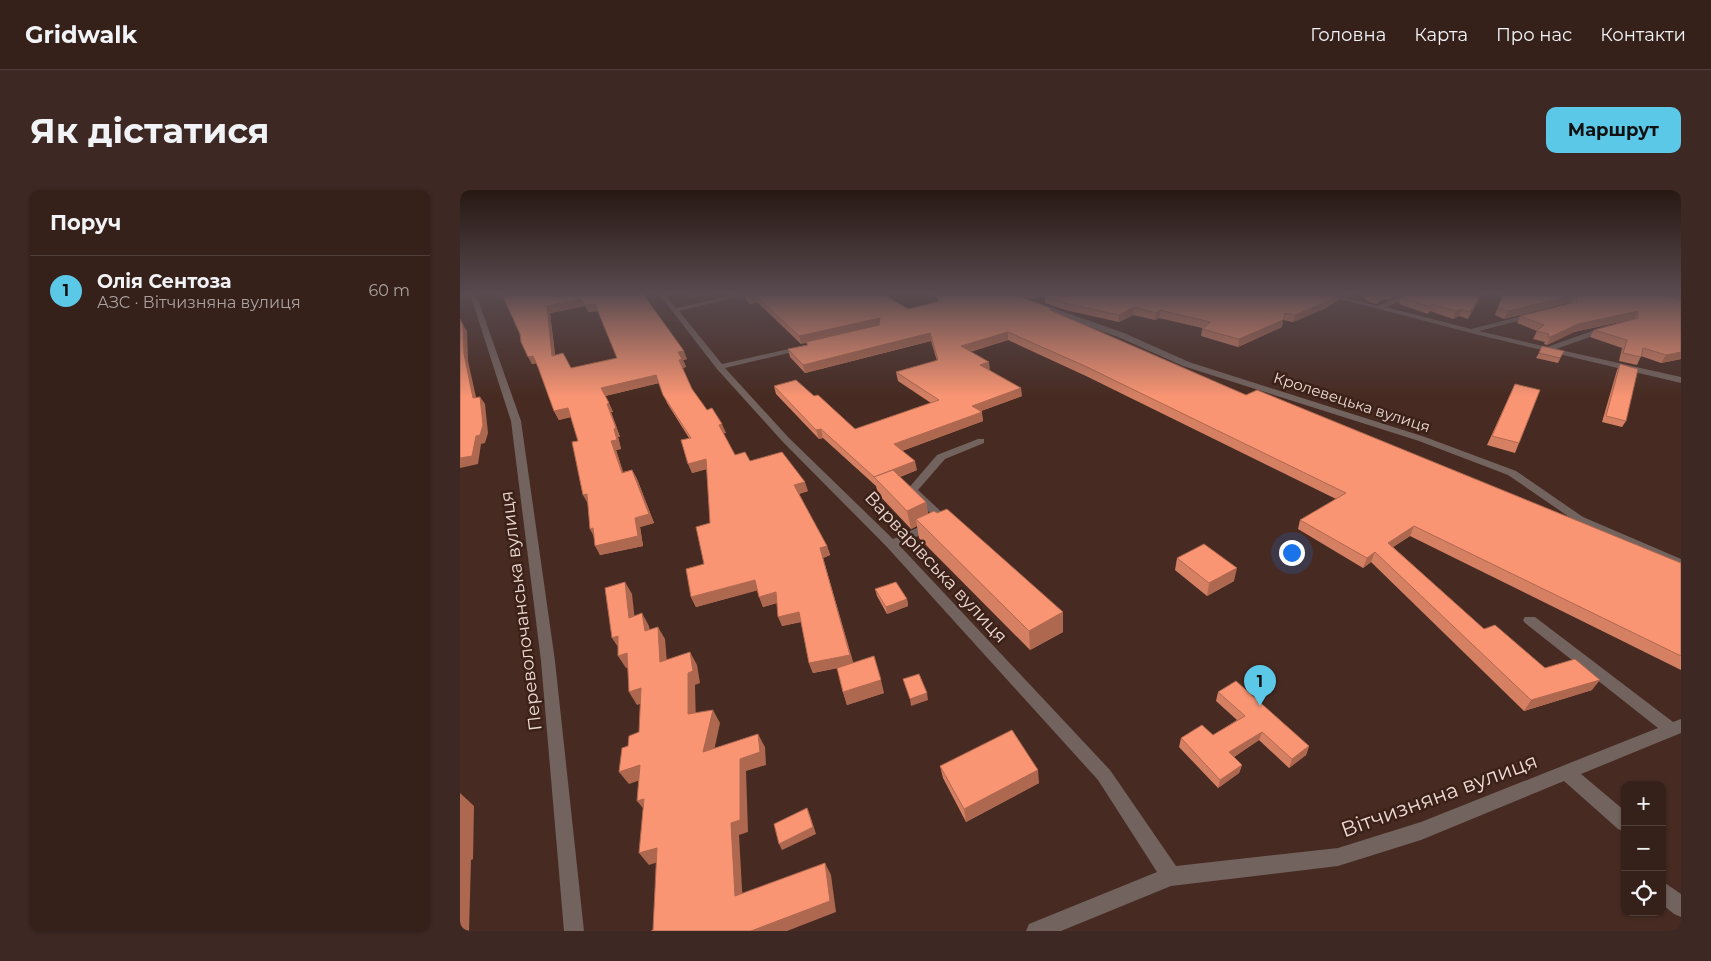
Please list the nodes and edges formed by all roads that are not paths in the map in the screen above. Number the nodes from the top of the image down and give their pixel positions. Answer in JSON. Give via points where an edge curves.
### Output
{"nodes":[{"id":1,"x":485,"y":329,"type":"edge"},
{"id":2,"x":690,"y":329,"type":"edge"},
{"id":3,"x":1105,"y":329,"type":"edge"},
{"id":4,"x":1461,"y":329,"type":"edge"},
{"id":5,"x":1481,"y":329,"type":"edge"},
{"id":6,"x":1605,"y":329,"type":"edge"},
{"id":7,"x":1471,"y":331,"type":"junction"},
{"id":8,"x":813,"y":345,"type":"edge"},
{"id":9,"x":1548,"y":349,"type":"junction"},
{"id":10,"x":720,"y":367,"type":"junction"},
{"id":11,"x":1681,"y":380,"type":"edge"},
{"id":12,"x":981,"y":441,"type":"dead end"},
{"id":13,"x":891,"y":544,"type":"junction"},
{"id":14,"x":1681,"y":564,"type":"edge"},
{"id":15,"x":1530,"y":620,"type":"dead end"},
{"id":16,"x":1677,"y":728,"type":"edge"},
{"id":17,"x":1566,"y":772,"type":"junction"},
{"id":18,"x":1621,"y":820,"type":"edge"},
{"id":19,"x":1171,"y":876,"type":"junction"},
{"id":20,"x":1666,"y":894,"type":"edge"},
{"id":21,"x":1681,"y":907,"type":"edge"},
{"id":22,"x":574,"y":931,"type":"edge"},
{"id":23,"x":1036,"y":931,"type":"edge"}],
"edges":[{"from":1,"to":22,"type":"street","name":"Переволочанська вулиця","via":[[516,421],[548,661]]},
{"from":2,"to":10,"type":"street","name":"Варварівська вулиця"},
{"from":3,"to":14,"type":"street","name":"Кролевецька вулиця","via":[[1186,364],[1422,439],[1512,473],[1579,519]]},
{"from":4,"to":7,"type":"street"},
{"from":5,"to":7,"type":"street"},
{"from":6,"to":9,"type":"street"},
{"from":7,"to":9,"type":"street"},
{"from":8,"to":10,"type":"street"},
{"from":9,"to":11,"type":"street"},
{"from":10,"to":13,"type":"street","name":"Варварівська вулиця","via":[[785,439]]},
{"from":12,"to":13,"type":"street","via":[[941,457],[912,490],[944,520]]},
{"from":13,"to":19,"type":"street","name":"Варварівська вулиця","via":[[1104,775]]},
{"from":15,"to":16,"type":"street"},
{"from":16,"to":17,"type":"street","name":"Вітчизняна вулиця"},
{"from":17,"to":18,"type":"street"},
{"from":17,"to":19,"type":"street","name":"Вітчизняна вулиця","via":[[1421,831],[1338,857]]},
{"from":19,"to":23,"type":"street","name":"Вітчизняна вулиця"},
{"from":20,"to":21,"type":"street"}]}
